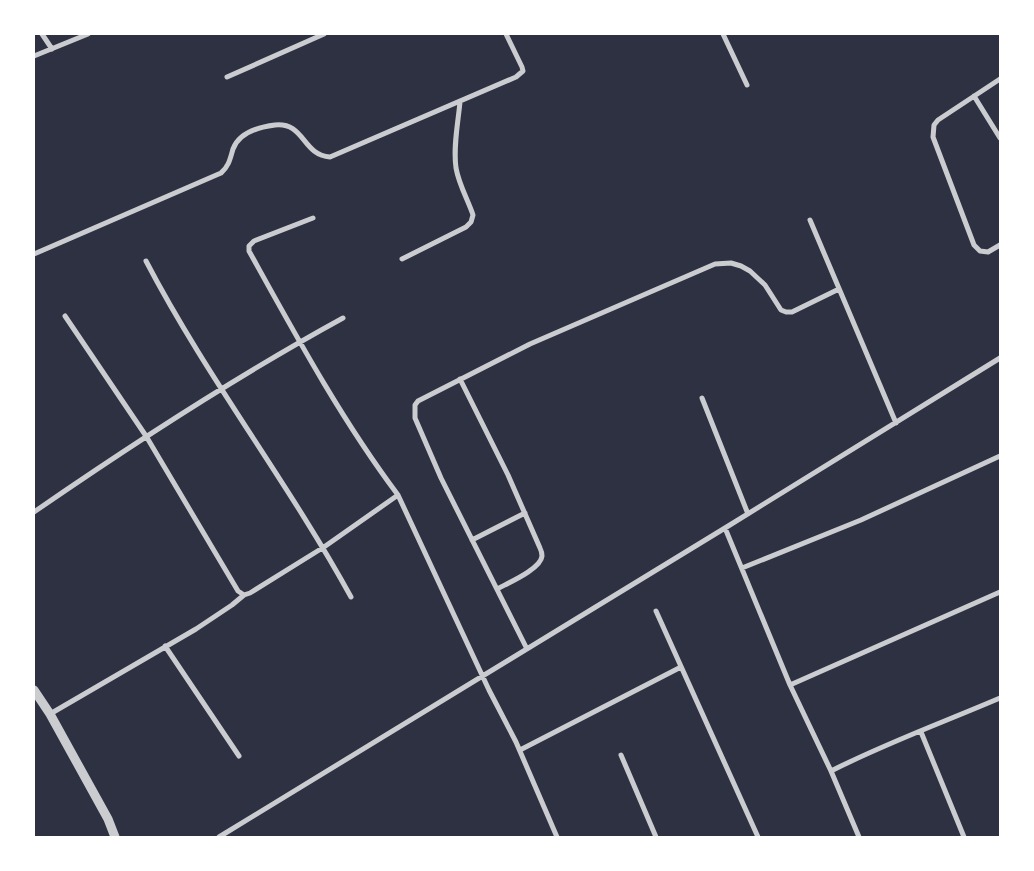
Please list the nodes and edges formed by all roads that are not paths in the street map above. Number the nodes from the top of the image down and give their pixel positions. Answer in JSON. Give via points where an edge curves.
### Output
{"nodes":[{"id":1,"x":42,"y":34,"type":"edge"},
{"id":2,"x":88,"y":34,"type":"edge"},
{"id":3,"x":324,"y":34,"type":"edge"},
{"id":4,"x":506,"y":34,"type":"edge"},
{"id":5,"x":723,"y":34,"type":"edge"},
{"id":6,"x":52,"y":49,"type":"junction"},
{"id":7,"x":34,"y":56,"type":"edge"},
{"id":8,"x":227,"y":77,"type":"dead end"},
{"id":9,"x":1000,"y":79,"type":"edge"},
{"id":10,"x":747,"y":85,"type":"dead end"},
{"id":11,"x":974,"y":96,"type":"junction"},
{"id":12,"x":460,"y":102,"type":"junction"},
{"id":13,"x":1000,"y":138,"type":"edge"},
{"id":14,"x":313,"y":218,"type":"dead end"},
{"id":15,"x":810,"y":220,"type":"dead end"},
{"id":16,"x":1000,"y":245,"type":"edge"},
{"id":17,"x":34,"y":254,"type":"edge"},
{"id":18,"x":402,"y":259,"type":"dead end"},
{"id":19,"x":146,"y":261,"type":"dead end"},
{"id":20,"x":839,"y":289,"type":"junction"},
{"id":21,"x":65,"y":316,"type":"dead end"},
{"id":22,"x":343,"y":318,"type":"dead end"},
{"id":23,"x":299,"y":342,"type":"junction"},
{"id":24,"x":1000,"y":358,"type":"edge"},
{"id":25,"x":460,"y":379,"type":"junction"},
{"id":26,"x":222,"y":390,"type":"junction"},
{"id":27,"x":702,"y":398,"type":"dead end"},
{"id":28,"x":896,"y":422,"type":"junction"},
{"id":29,"x":146,"y":436,"type":"junction"},
{"id":30,"x":1000,"y":456,"type":"edge"},
{"id":31,"x":398,"y":495,"type":"junction"},
{"id":32,"x":34,"y":512,"type":"edge"},
{"id":33,"x":525,"y":513,"type":"junction"},
{"id":34,"x":748,"y":514,"type":"junction"},
{"id":35,"x":725,"y":528,"type":"junction"},
{"id":36,"x":472,"y":540,"type":"junction"},
{"id":37,"x":324,"y":548,"type":"junction"},
{"id":38,"x":742,"y":568,"type":"junction"},
{"id":39,"x":497,"y":590,"type":"junction"},
{"id":40,"x":1000,"y":592,"type":"edge"},
{"id":41,"x":244,"y":595,"type":"junction"},
{"id":42,"x":351,"y":597,"type":"dead end"},
{"id":43,"x":656,"y":611,"type":"dead end"},
{"id":44,"x":165,"y":646,"type":"junction"},
{"id":45,"x":527,"y":649,"type":"junction"},
{"id":46,"x":682,"y":667,"type":"junction"},
{"id":47,"x":483,"y":676,"type":"junction"},
{"id":48,"x":790,"y":685,"type":"junction"},
{"id":49,"x":34,"y":690,"type":"edge"},
{"id":50,"x":1000,"y":698,"type":"edge"},
{"id":51,"x":50,"y":714,"type":"junction"},
{"id":52,"x":921,"y":732,"type":"junction"},
{"id":53,"x":520,"y":750,"type":"junction"},
{"id":54,"x":621,"y":755,"type":"dead end"},
{"id":55,"x":239,"y":756,"type":"dead end"},
{"id":56,"x":831,"y":771,"type":"junction"},
{"id":57,"x":114,"y":837,"type":"edge"},
{"id":58,"x":218,"y":837,"type":"edge"},
{"id":59,"x":557,"y":837,"type":"edge"},
{"id":60,"x":656,"y":837,"type":"edge"},
{"id":61,"x":758,"y":837,"type":"edge"},
{"id":62,"x":859,"y":837,"type":"edge"},
{"id":63,"x":964,"y":837,"type":"edge"}],
"edges":[{"from":1,"to":6,"type":"street"},
{"from":2,"to":6,"type":"street"},
{"from":3,"to":8,"type":"street"},
{"from":4,"to":12,"type":"street","via":[[523,71]]},
{"from":5,"to":10,"type":"street"},
{"from":6,"to":7,"type":"street"},
{"from":9,"to":11,"type":"street"},
{"from":11,"to":13,"type":"street"},
{"from":11,"to":16,"type":"street","via":[[938,120],[933,137],[974,245],[980,251],[988,252]]},
{"from":12,"to":17,"type":"street","via":[[330,157],[313,152],[300,134],[284,126],[250,132],[237,140],[229,163],[220,173]]},
{"from":12,"to":18,"type":"street","via":[[456,168],[473,216],[471,222]]},
{"from":14,"to":23,"type":"street","via":[[254,241],[249,246]]},
{"from":15,"to":20,"type":"street"},
{"from":19,"to":26,"type":"street"},
{"from":20,"to":25,"type":"street","via":[[786,312],[750,271],[731,263],[715,264],[530,344]]},
{"from":20,"to":28,"type":"street"},
{"from":21,"to":29,"type":"street"},
{"from":22,"to":23,"type":"street"},
{"from":23,"to":26,"type":"street"},
{"from":23,"to":31,"type":"street"},
{"from":24,"to":28,"type":"street"},
{"from":25,"to":33,"type":"street"},
{"from":25,"to":36,"type":"street","via":[[418,401],[414,411],[441,478]]},
{"from":26,"to":29,"type":"street"},
{"from":26,"to":37,"type":"street"},
{"from":27,"to":34,"type":"street"},
{"from":28,"to":34,"type":"street"},
{"from":29,"to":32,"type":"street"},
{"from":29,"to":41,"type":"street","via":[[238,591]]},
{"from":30,"to":38,"type":"street","via":[[861,520]]},
{"from":31,"to":37,"type":"street"},
{"from":31,"to":47,"type":"street"},
{"from":33,"to":36,"type":"street"},
{"from":33,"to":39,"type":"street","via":[[540,548],[540,562]]},
{"from":34,"to":35,"type":"street"},
{"from":35,"to":38,"type":"street"},
{"from":35,"to":45,"type":"street"},
{"from":36,"to":39,"type":"street"},
{"from":37,"to":41,"type":"street"},
{"from":37,"to":42,"type":"street"},
{"from":38,"to":48,"type":"street"},
{"from":39,"to":45,"type":"street"},
{"from":40,"to":48,"type":"street"},
{"from":41,"to":44,"type":"street","via":[[196,629]]},
{"from":43,"to":46,"type":"street"},
{"from":44,"to":51,"type":"street"},
{"from":44,"to":55,"type":"street"},
{"from":45,"to":47,"type":"street"},
{"from":46,"to":53,"type":"street"},
{"from":46,"to":61,"type":"street"},
{"from":47,"to":53,"type":"street"},
{"from":47,"to":58,"type":"street"},
{"from":48,"to":56,"type":"street"},
{"from":49,"to":51,"type":"street"},
{"from":50,"to":52,"type":"street"},
{"from":51,"to":57,"type":"street","via":[[108,819]]},
{"from":52,"to":56,"type":"street"},
{"from":52,"to":63,"type":"street"},
{"from":53,"to":59,"type":"street"},
{"from":54,"to":60,"type":"street"},
{"from":56,"to":62,"type":"street"}]}
